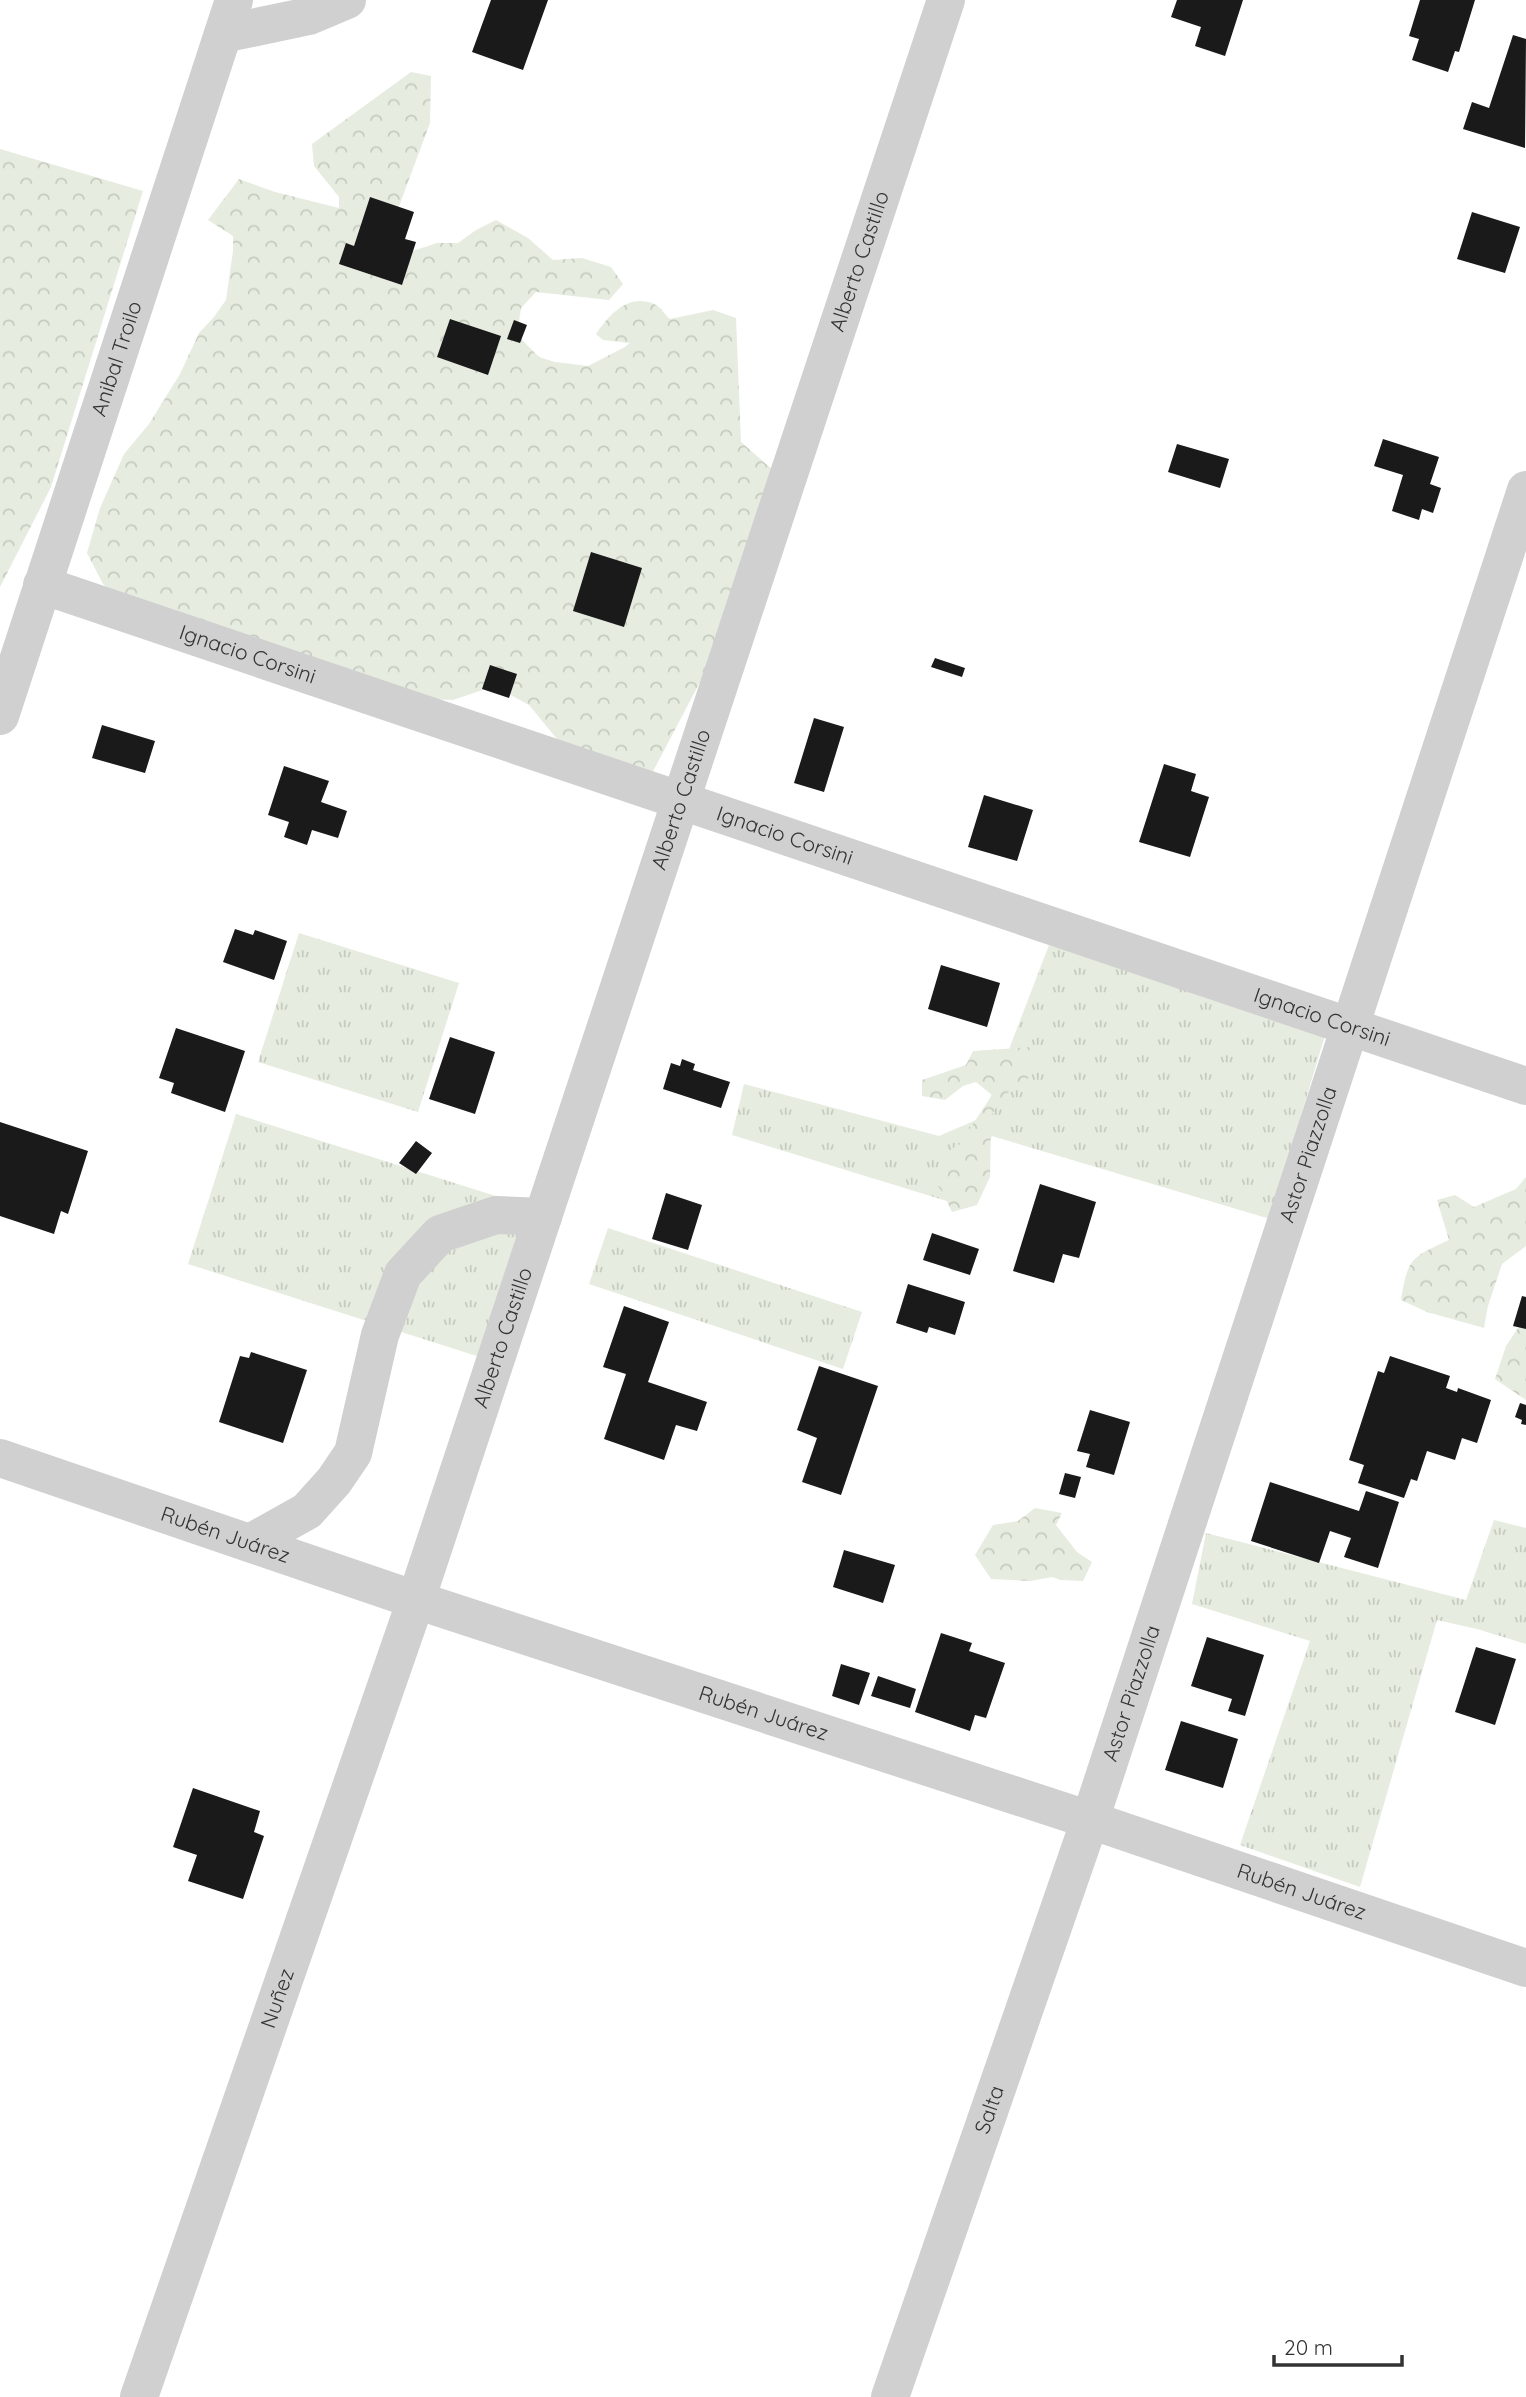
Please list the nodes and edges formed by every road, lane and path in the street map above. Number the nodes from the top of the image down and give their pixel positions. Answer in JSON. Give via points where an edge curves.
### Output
{"nodes":[{"id":1,"x":347,"y":0,"type":"edge"},
{"id":2,"x":946,"y":0,"type":"edge"},
{"id":3,"x":228,"y":17,"type":"edge"},
{"id":4,"x":1526,"y":490,"type":"edge"},
{"id":5,"x":42,"y":585,"type":"junction"},
{"id":6,"x":0,"y":716,"type":"edge"},
{"id":7,"x":681,"y":801,"type":"junction"},
{"id":8,"x":1350,"y":1027,"type":"junction"},
{"id":9,"x":1526,"y":1086,"type":"edge"},
{"id":10,"x":543,"y":1217,"type":"junction"},
{"id":11,"x":0,"y":1458,"type":"edge"},
{"id":12,"x":250,"y":1543,"type":"junction"},
{"id":13,"x":416,"y":1600,"type":"junction"},
{"id":14,"x":1090,"y":1820,"type":"junction"},
{"id":15,"x":1526,"y":1968,"type":"edge"},
{"id":16,"x":139,"y":2397,"type":"edge"},
{"id":17,"x":890,"y":2397,"type":"edge"}],
"edges":[{"from":1,"to":3,"type":"street","via":[[309,16]]},
{"from":2,"to":7,"type":"street","name":"Alberto Castillo"},
{"from":3,"to":5,"type":"street","name":"Anibal Troilo"},
{"from":4,"to":8,"type":"street","name":"Astor Piazzolla"},
{"from":5,"to":6,"type":"street","name":"Anibal Troilo"},
{"from":5,"to":7,"type":"street","name":"Ignacio Corsini"},
{"from":7,"to":8,"type":"street","name":"Ignacio Corsini"},
{"from":7,"to":10,"type":"street","name":"Alberto Castillo"},
{"from":8,"to":9,"type":"street","name":"Ignacio Corsini"},
{"from":8,"to":14,"type":"street","name":"Astor Piazzolla"},
{"from":10,"to":12,"type":"street","via":[[496,1215],[440,1234],[403,1274],[380,1335],[353,1453],[307,1511]]},
{"from":10,"to":13,"type":"street","name":"Alberto Castillo"},
{"from":11,"to":12,"type":"street","name":"Rubén Juárez"},
{"from":12,"to":13,"type":"street","name":"Rubén Juárez"},
{"from":13,"to":14,"type":"street","name":"Rubén Juárez"},
{"from":13,"to":16,"type":"street","name":"Nuñez"},
{"from":14,"to":15,"type":"street","name":"Rubén Juárez"},
{"from":14,"to":17,"type":"street","name":"Salta"}]}
